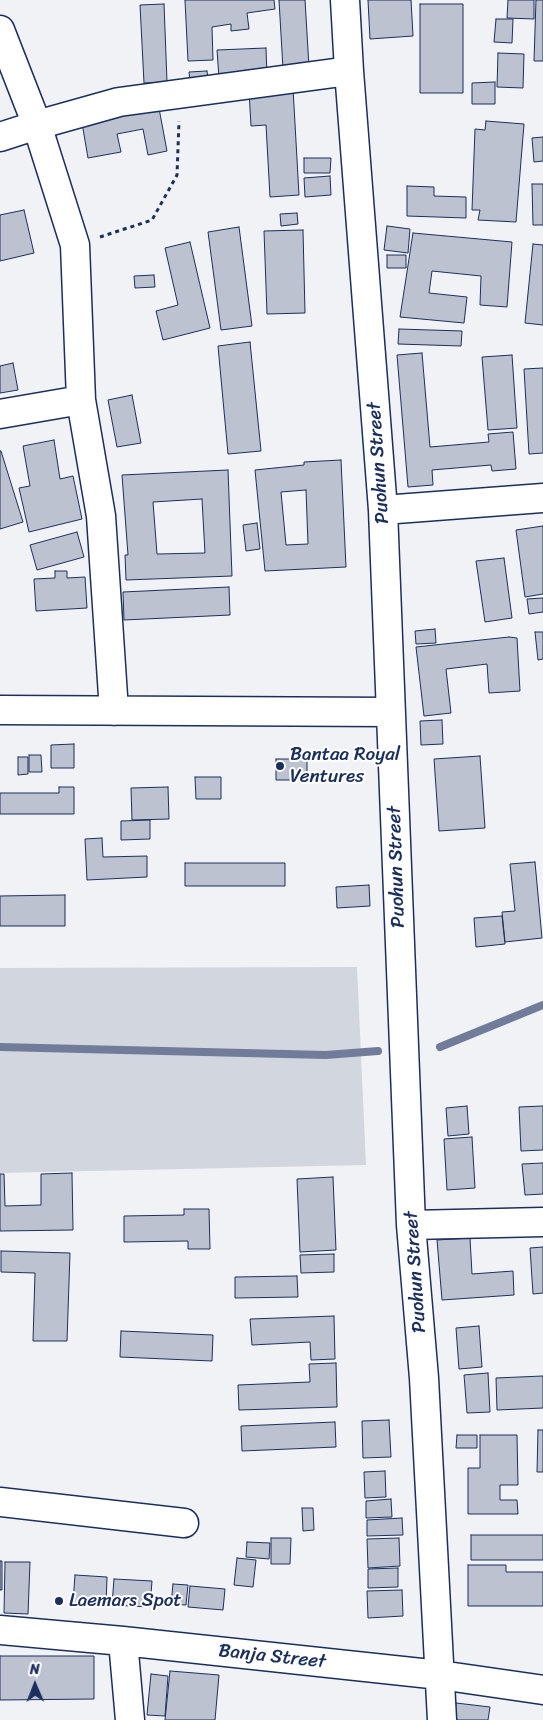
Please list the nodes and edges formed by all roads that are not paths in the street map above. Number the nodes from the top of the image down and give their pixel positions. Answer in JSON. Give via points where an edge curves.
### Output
{"nodes":[{"id":1,"x":345,"y":0,"type":"edge"},
{"id":2,"x":0,"y":30,"type":"edge"},
{"id":3,"x":349,"y":71,"type":"junction"},
{"id":4,"x":37,"y":125,"type":"junction"},
{"id":5,"x":0,"y":138,"type":"edge"},
{"id":6,"x":81,"y":400,"type":"junction"},
{"id":7,"x":0,"y":414,"type":"edge"},
{"id":8,"x":543,"y":498,"type":"edge"},
{"id":9,"x":384,"y":510,"type":"junction"},
{"id":10,"x":0,"y":710,"type":"edge"},
{"id":11,"x":114,"y":711,"type":"junction"},
{"id":12,"x":390,"y":712,"type":"junction"},
{"id":13,"x":543,"y":1222,"type":"edge"},
{"id":14,"x":411,"y":1225,"type":"junction"},
{"id":15,"x":0,"y":1502,"type":"edge"},
{"id":16,"x":184,"y":1523,"type":"dead end"},
{"id":17,"x":0,"y":1630,"type":"edge"},
{"id":18,"x":123,"y":1641,"type":"junction"},
{"id":19,"x":440,"y":1675,"type":"junction"},
{"id":20,"x":543,"y":1690,"type":"edge"},
{"id":21,"x":130,"y":1720,"type":"edge"},
{"id":22,"x":442,"y":1720,"type":"edge"}],
"edges":[{"from":1,"to":3,"type":"street","name":"Puohun Street"},
{"from":2,"to":4,"type":"street"},
{"from":3,"to":4,"type":"street","via":[[119,102]]},
{"from":3,"to":9,"type":"street","name":"Puohun Street"},
{"from":4,"to":5,"type":"street"},
{"from":4,"to":6,"type":"street","via":[[75,245]]},
{"from":6,"to":7,"type":"street"},
{"from":6,"to":11,"type":"street","via":[[101,516]]},
{"from":8,"to":9,"type":"street"},
{"from":9,"to":12,"type":"street","name":"Puohun Street"},
{"from":10,"to":11,"type":"street"},
{"from":11,"to":12,"type":"street"},
{"from":12,"to":14,"type":"street","name":"Puohun Street"},
{"from":13,"to":14,"type":"street"},
{"from":14,"to":19,"type":"street","name":"Puohun Street","via":[[424,1378]]},
{"from":15,"to":16,"type":"street"},
{"from":17,"to":18,"type":"street","name":"Banja Street"},
{"from":18,"to":19,"type":"street","name":"Banja Street"},
{"from":18,"to":21,"type":"street"},
{"from":19,"to":20,"type":"street","name":"Banja Street"},
{"from":19,"to":22,"type":"street","name":"Puohun Street"}]}
